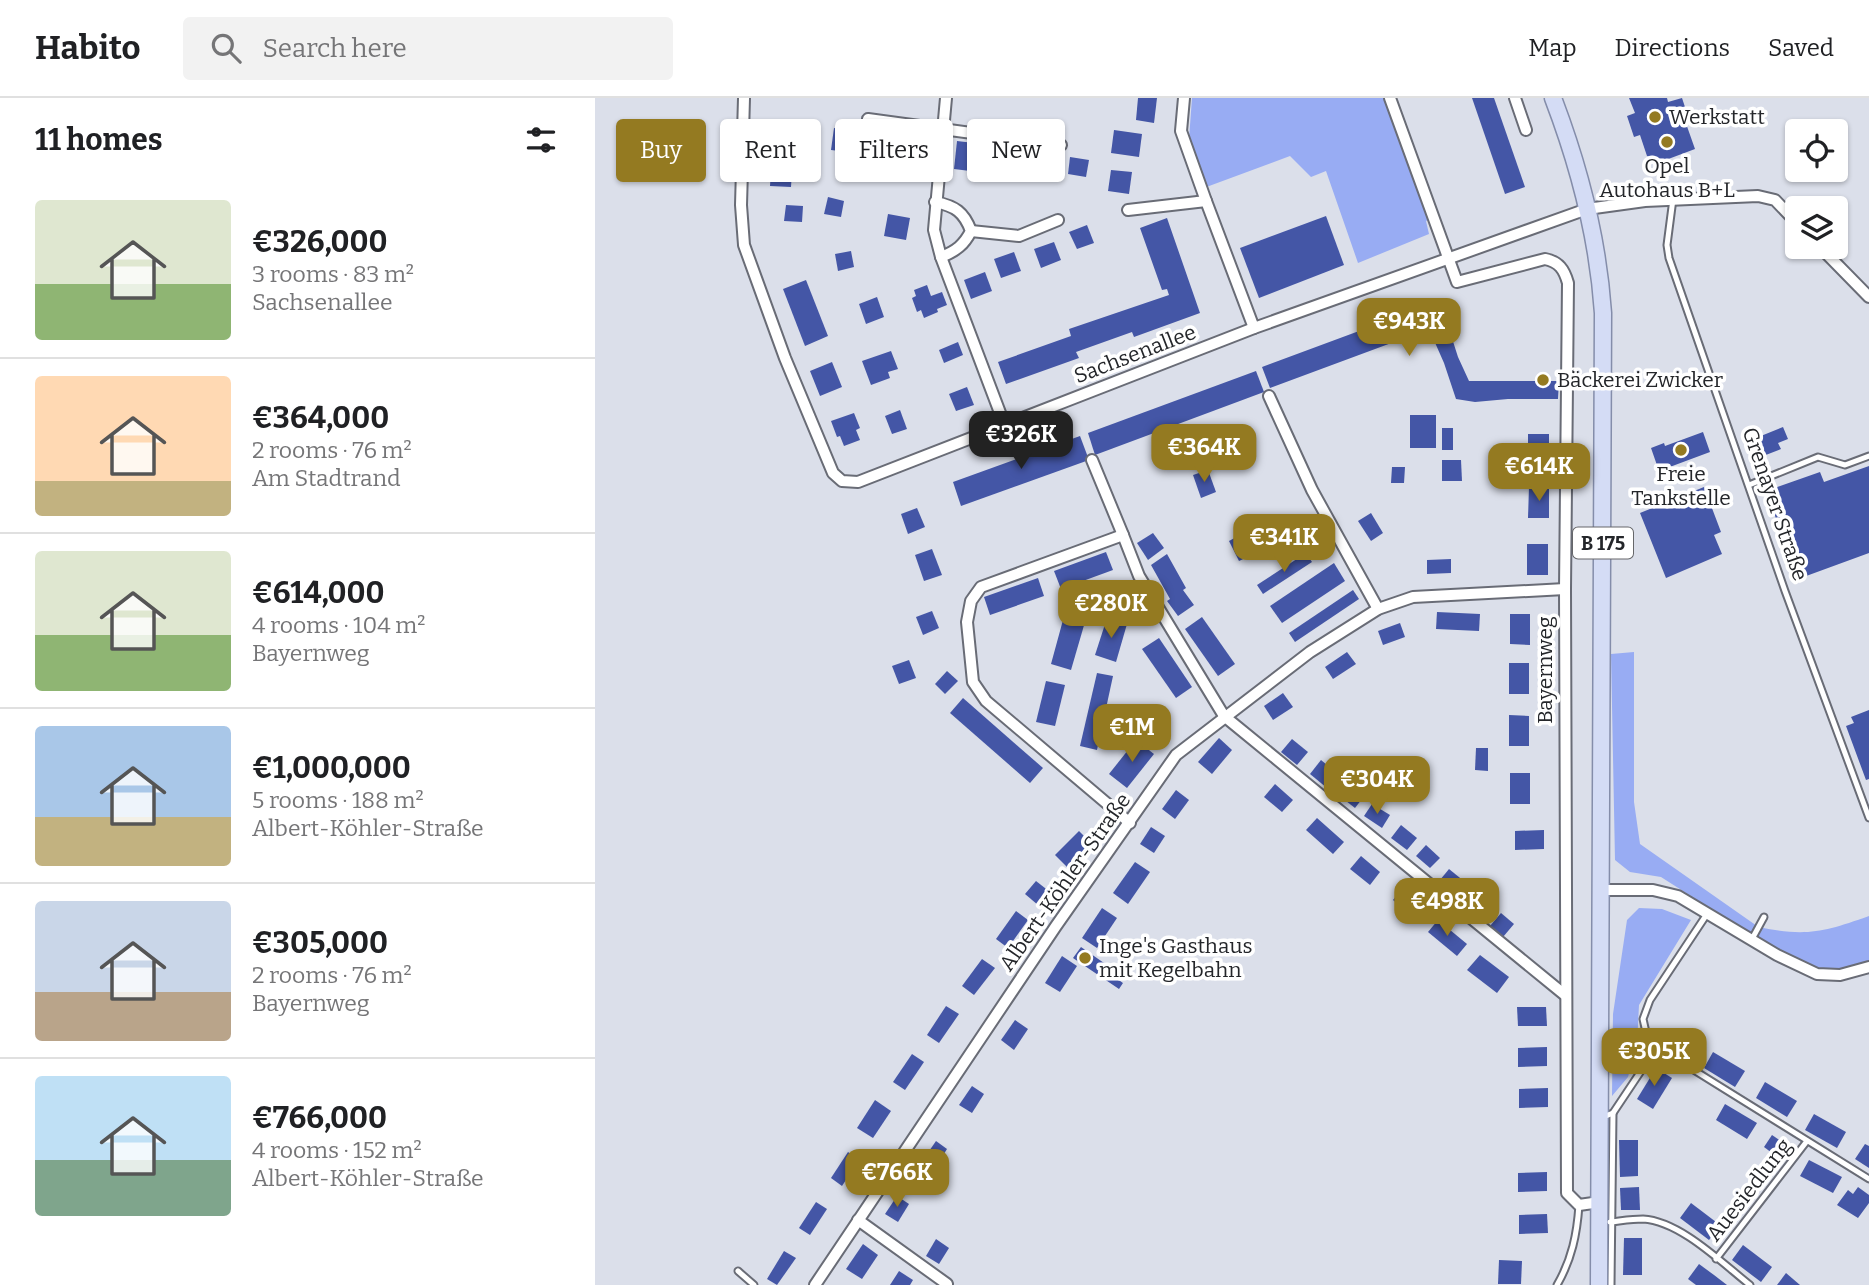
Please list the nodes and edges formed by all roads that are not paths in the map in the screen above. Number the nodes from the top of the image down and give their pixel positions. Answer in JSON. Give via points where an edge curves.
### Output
{"nodes":[{"id":1,"x":744,"y":98,"type":"edge"},
{"id":2,"x":946,"y":98,"type":"edge"},
{"id":3,"x":1184,"y":98,"type":"edge"},
{"id":4,"x":1390,"y":98,"type":"edge"},
{"id":5,"x":1515,"y":98,"type":"edge"},
{"id":6,"x":1553,"y":98,"type":"edge"},
{"id":7,"x":943,"y":119,"type":"edge"},
{"id":8,"x":1526,"y":130,"type":"dead end"},
{"id":9,"x":937,"y":182,"type":"edge"},
{"id":10,"x":1673,"y":199,"type":"junction"},
{"id":11,"x":1206,"y":201,"type":"junction"},
{"id":12,"x":935,"y":202,"type":"junction"},
{"id":13,"x":1587,"y":209,"type":"junction"},
{"id":14,"x":1128,"y":210,"type":"dead end"},
{"id":15,"x":1785,"y":210,"type":"edge"},
{"id":16,"x":1058,"y":220,"type":"dead end"},
{"id":17,"x":971,"y":231,"type":"junction"},
{"id":18,"x":941,"y":257,"type":"junction"},
{"id":19,"x":1450,"y":258,"type":"junction"},
{"id":20,"x":1832,"y":259,"type":"edge"},
{"id":21,"x":1869,"y":297,"type":"edge"},
{"id":22,"x":1254,"y":328,"type":"junction"},
{"id":23,"x":1269,"y":396,"type":"dead end"},
{"id":24,"x":1005,"y":426,"type":"junction"},
{"id":25,"x":1869,"y":456,"type":"edge"},
{"id":26,"x":1092,"y":460,"type":"dead end"},
{"id":27,"x":1749,"y":485,"type":"junction"},
{"id":28,"x":1123,"y":535,"type":"junction"},
{"id":29,"x":1565,"y":589,"type":"junction"},
{"id":30,"x":1378,"y":609,"type":"junction"},
{"id":31,"x":1224,"y":716,"type":"junction"},
{"id":32,"x":1869,"y":818,"type":"edge"},
{"id":33,"x":1130,"y":823,"type":"junction"},
{"id":34,"x":1602,"y":890,"type":"junction"},
{"id":35,"x":1707,"y":914,"type":"junction"},
{"id":36,"x":1764,"y":917,"type":"dead end"},
{"id":37,"x":1752,"y":940,"type":"junction"},
{"id":38,"x":1869,"y":967,"type":"edge"},
{"id":39,"x":1565,"y":995,"type":"junction"},
{"id":40,"x":1650,"y":1050,"type":"junction"},
{"id":41,"x":1607,"y":1116,"type":"junction"},
{"id":42,"x":1807,"y":1141,"type":"junction"},
{"id":43,"x":1869,"y":1179,"type":"edge"},
{"id":44,"x":1600,"y":1202,"type":"junction"},
{"id":45,"x":1579,"y":1205,"type":"junction"},
{"id":46,"x":858,"y":1220,"type":"junction"},
{"id":47,"x":1605,"y":1223,"type":"junction"},
{"id":48,"x":1716,"y":1259,"type":"junction"},
{"id":49,"x":738,"y":1271,"type":"dead end"},
{"id":50,"x":947,"y":1284,"type":"edge"},
{"id":51,"x":754,"y":1285,"type":"edge"},
{"id":52,"x":815,"y":1285,"type":"edge"},
{"id":53,"x":1557,"y":1285,"type":"edge"},
{"id":54,"x":1599,"y":1285,"type":"edge"},
{"id":55,"x":1611,"y":1285,"type":"edge"},
{"id":56,"x":1750,"y":1285,"type":"edge"}],
"edges":[{"from":1,"to":24,"type":"street","name":"Sachsenallee","via":[[744,245],[833,473],[842,481],[858,482]]},
{"from":2,"to":7,"type":"street"},
{"from":3,"to":11,"type":"street","via":[[1181,131]]},
{"from":4,"to":19,"type":"street"},
{"from":5,"to":8,"type":"street"},
{"from":6,"to":13,"type":"main road","number":"B 175"},
{"from":9,"to":12,"type":"street"},
{"from":10,"to":13,"type":"street"},
{"from":10,"to":15,"type":"street","via":[[1758,196],[1775,200]]},
{"from":10,"to":27,"type":"lane","name":"Grenayer Straße","via":[[1669,258]]},
{"from":11,"to":14,"type":"street"},
{"from":11,"to":22,"type":"street"},
{"from":12,"to":17,"type":"street","via":[[966,215]]},
{"from":12,"to":18,"type":"street","via":[[933,230]]},
{"from":13,"to":19,"type":"street","name":"Sachsenallee"},
{"from":13,"to":34,"type":"main road","number":"B 175","via":[[1602,313]]},
{"from":16,"to":17,"type":"street","via":[[1019,236]]},
{"from":17,"to":18,"type":"street","via":[[966,242]]},
{"from":18,"to":24,"type":"street"},
{"from":19,"to":22,"type":"street","name":"Sachsenallee"},
{"from":19,"to":29,"type":"street","name":"Bayernweg","via":[[1457,282],[1545,260],[1554,261],[1566,274]]},
{"from":20,"to":21,"type":"street"},
{"from":22,"to":24,"type":"street","name":"Sachsenallee"},
{"from":23,"to":30,"type":"street","via":[[1313,490]]},
{"from":25,"to":27,"type":"lane","via":[[1845,465],[1818,457]]},
{"from":26,"to":28,"type":"street"},
{"from":27,"to":32,"type":"lane","name":"Grenayer Straße"},
{"from":28,"to":31,"type":"street","via":[[1139,576]]},
{"from":28,"to":33,"type":"street","via":[[981,587],[971,601],[967,622],[973,682],[986,701]]},
{"from":29,"to":30,"type":"street","name":"Albert-Köhler-Straße","via":[[1413,597]]},
{"from":29,"to":39,"type":"street","name":"Bayernweg"},
{"from":30,"to":31,"type":"street","name":"Albert-Köhler-Straße"},
{"from":31,"to":33,"type":"street","name":"Albert-Köhler-Straße","via":[[1176,755]]},
{"from":31,"to":39,"type":"street"},
{"from":33,"to":46,"type":"street","name":"Albert-Köhler-Straße"},
{"from":34,"to":35,"type":"street","via":[[1666,892]]},
{"from":34,"to":41,"type":"main road","number":"B 175"},
{"from":35,"to":37,"type":"street"},
{"from":35,"to":40,"type":"lane","via":[[1650,1000],[1643,1019]]},
{"from":36,"to":37,"type":"lane"},
{"from":37,"to":38,"type":"street","via":[[1817,974],[1840,975]]},
{"from":39,"to":45,"type":"street","name":"Bayernweg","via":[[1567,1193]]},
{"from":40,"to":41,"type":"lane","via":[[1645,1065]]},
{"from":40,"to":42,"type":"lane","name":"Auesiedlung","via":[[1668,1054]]},
{"from":41,"to":44,"type":"main road","number":"B 175"},
{"from":41,"to":47,"type":"lane"},
{"from":42,"to":43,"type":"lane","name":"Auesiedlung"},
{"from":42,"to":48,"type":"lane","name":"Auesiedlung"},
{"from":44,"to":45,"type":"street"},
{"from":44,"to":47,"type":"main road","number":"B 175"},
{"from":45,"to":53,"type":"lane","name":"Bayernweg","via":[[1574,1245]]},
{"from":46,"to":50,"type":"street"},
{"from":46,"to":52,"type":"street","name":"Albert-Köhler-Straße"},
{"from":47,"to":48,"type":"lane","name":"Auesiedlung","via":[[1643,1219],[1662,1223]]},
{"from":47,"to":54,"type":"main road","number":"B 175"},
{"from":47,"to":55,"type":"lane"},
{"from":48,"to":56,"type":"lane","name":"Auesiedlung"},
{"from":49,"to":51,"type":"lane"}]}
